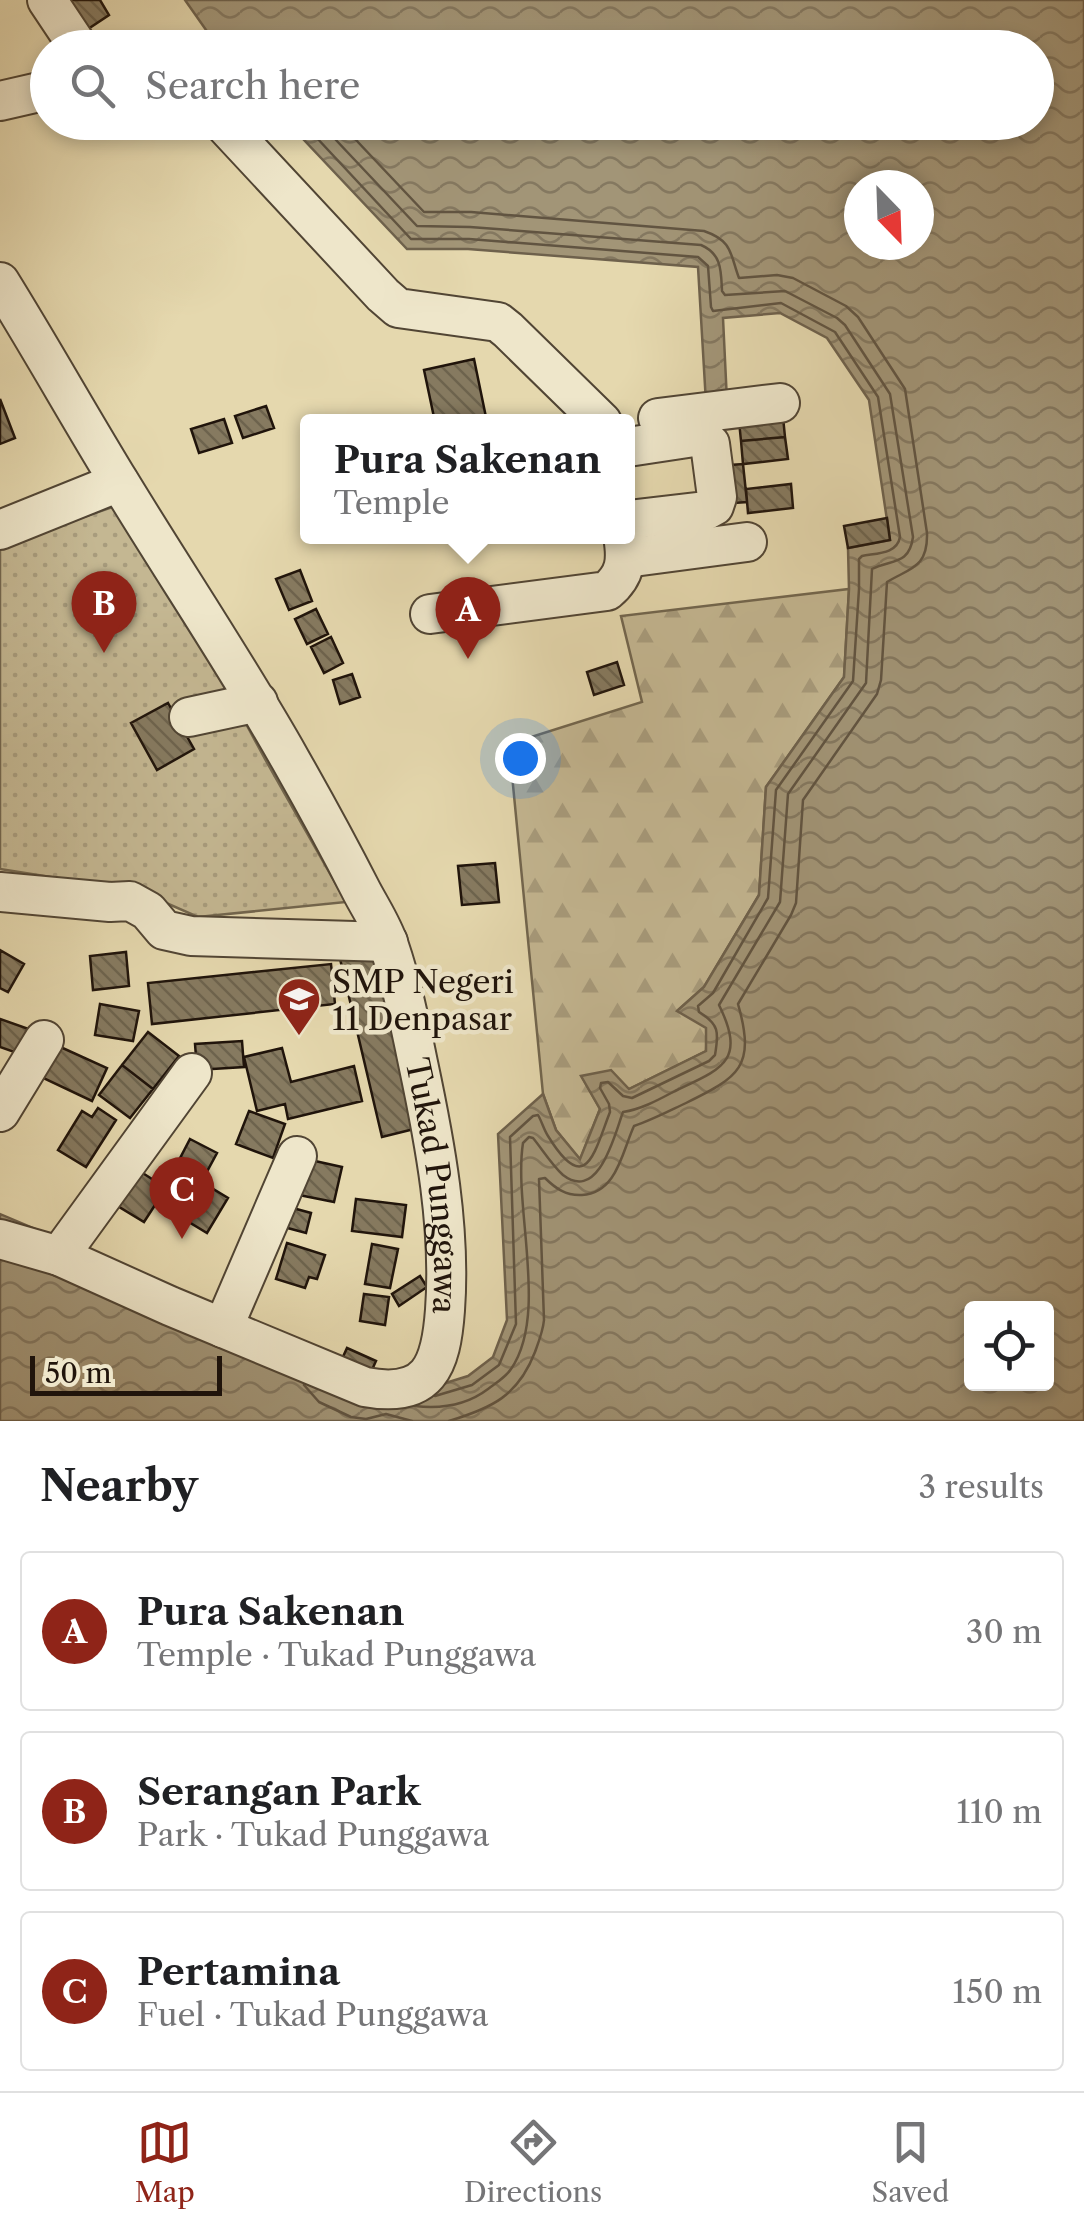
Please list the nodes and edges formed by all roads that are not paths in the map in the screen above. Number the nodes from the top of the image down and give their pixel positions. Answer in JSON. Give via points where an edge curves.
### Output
{"nodes":[{"id":1,"x":47,"y":0,"type":"edge"},
{"id":2,"x":67,"y":30,"type":"edge"},
{"id":3,"x":30,"y":94,"type":"edge"},
{"id":4,"x":0,"y":101,"type":"edge"},
{"id":5,"x":239,"y":140,"type":"edge"},
{"id":6,"x":0,"y":282,"type":"edge"},
{"id":7,"x":16,"y":339,"type":"edge"},
{"id":8,"x":780,"y":403,"type":"dead end"},
{"id":9,"x":594,"y":414,"type":"edge"},
{"id":10,"x":635,"y":421,"type":"edge"},
{"id":11,"x":635,"y":445,"type":"edge"},
{"id":12,"x":119,"y":482,"type":"junction"},
{"id":13,"x":635,"y":519,"type":"edge"},
{"id":14,"x":0,"y":530,"type":"edge"},
{"id":15,"x":747,"y":542,"type":"dead end"},
{"id":16,"x":625,"y":547,"type":"edge"},
{"id":17,"x":430,"y":614,"type":"dead end"},
{"id":18,"x":258,"y":702,"type":"junction"},
{"id":19,"x":189,"y":717,"type":"dead end"},
{"id":20,"x":0,"y":892,"type":"edge"},
{"id":21,"x":388,"y":942,"type":"junction"},
{"id":22,"x":44,"y":1040,"type":"dead end"},
{"id":23,"x":192,"y":1073,"type":"dead end"},
{"id":24,"x":0,"y":1112,"type":"edge"},
{"id":25,"x":298,"y":1156,"type":"dead end"},
{"id":26,"x":0,"y":1239,"type":"edge"},
{"id":27,"x":59,"y":1256,"type":"junction"},
{"id":28,"x":222,"y":1328,"type":"junction"}],
"edges":[{"from":1,"to":2,"type":"street"},
{"from":3,"to":4,"type":"street"},
{"from":5,"to":9,"type":"street","via":[[398,308],[498,322]]},
{"from":6,"to":7,"type":"street","name":"Tukad Punggawa"},
{"from":7,"to":12,"type":"street","name":"Tukad Punggawa"},
{"from":8,"to":10,"type":"street"},
{"from":11,"to":13,"type":"street","via":[[702,438],[710,444],[717,497],[705,511]]},
{"from":12,"to":14,"type":"street"},
{"from":12,"to":18,"type":"street","name":"Tukad Punggawa"},
{"from":15,"to":16,"type":"street"},
{"from":16,"to":17,"type":"street","via":[[617,582],[607,591]]},
{"from":18,"to":19,"type":"street"},
{"from":18,"to":21,"type":"street","name":"Tukad Punggawa"},
{"from":20,"to":21,"type":"street","via":[[130,902],[164,930],[191,936]]},
{"from":21,"to":28,"type":"street","name":"Tukad Punggawa","via":[[430,1118],[443,1215],[446,1292],[434,1366],[406,1388],[365,1388]]},
{"from":22,"to":24,"type":"street"},
{"from":23,"to":27,"type":"street"},
{"from":25,"to":28,"type":"street"},
{"from":26,"to":27,"type":"street","name":"Tukad Punggawa"},
{"from":27,"to":28,"type":"street","name":"Tukad Punggawa"}]}
